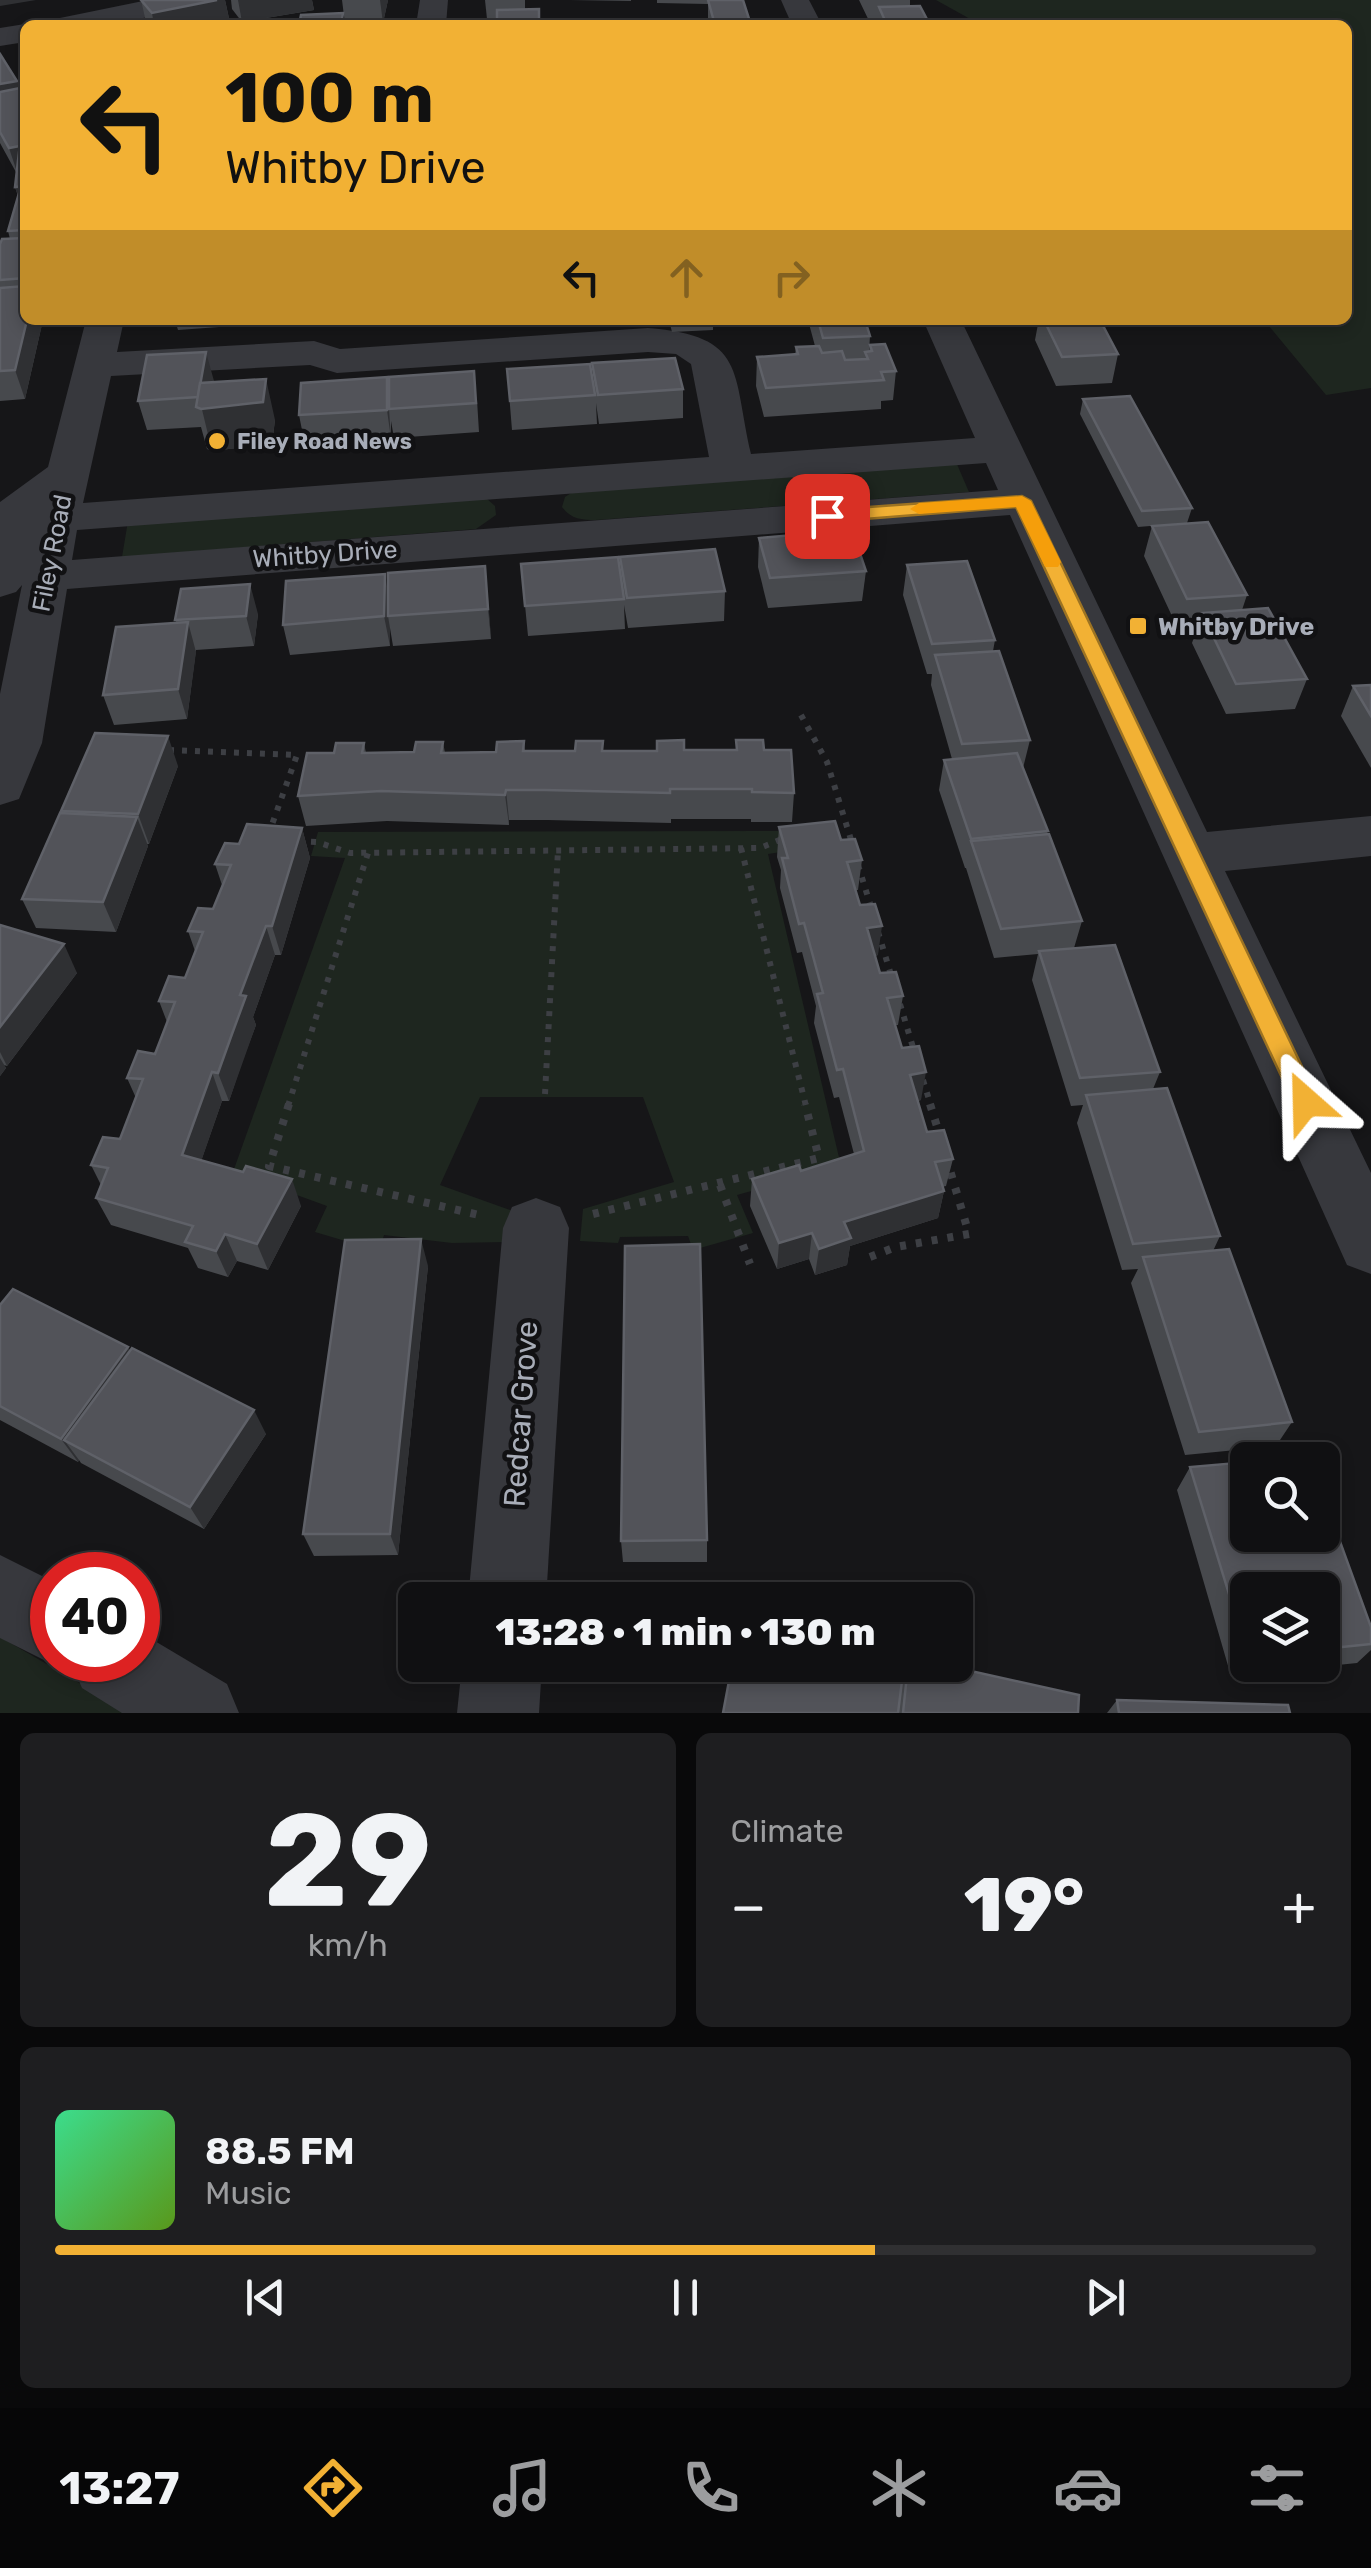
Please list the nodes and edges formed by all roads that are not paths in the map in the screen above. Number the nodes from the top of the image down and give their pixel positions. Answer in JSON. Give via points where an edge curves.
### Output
{"nodes":[{"id":1,"x":192,"y":0,"type":"edge"},
{"id":2,"x":90,"y":20,"type":"edge"},
{"id":3,"x":104,"y":325,"type":"edge"},
{"id":4,"x":944,"y":325,"type":"edge"},
{"id":5,"x":97,"y":365,"type":"junction"},
{"id":6,"x":1001,"y":449,"type":"junction"},
{"id":7,"x":733,"y":469,"type":"junction"},
{"id":8,"x":68,"y":473,"type":"junction"},
{"id":9,"x":1022,"y":501,"type":"junction"},
{"id":10,"x":57,"y":518,"type":"junction"},
{"id":11,"x":47,"y":576,"type":"junction"},
{"id":12,"x":0,"y":582,"type":"edge"},
{"id":13,"x":16,"y":647,"type":"edge"},
{"id":14,"x":0,"y":786,"type":"edge"},
{"id":15,"x":1371,"y":836,"type":"edge"},
{"id":16,"x":1192,"y":854,"type":"junction"},
{"id":17,"x":536,"y":1228,"type":"road end"},
{"id":18,"x":1371,"y":1244,"type":"edge"},
{"id":19,"x":508,"y":1582,"type":"edge"},
{"id":20,"x":0,"y":1594,"type":"edge"},
{"id":21,"x":30,"y":1612,"type":"edge"},
{"id":22,"x":147,"y":1682,"type":"edge"},
{"id":23,"x":501,"y":1682,"type":"edge"},
{"id":24,"x":198,"y":1713,"type":"edge"},
{"id":25,"x":498,"y":1713,"type":"edge"}],
"edges":[{"from":1,"to":2,"type":"street"},
{"from":3,"to":5,"type":"street","name":"Filey Road"},
{"from":4,"to":6,"type":"street"},
{"from":5,"to":7,"type":"street","via":[[686,343],[710,359]]},
{"from":5,"to":8,"type":"street","name":"Filey Road"},
{"from":6,"to":7,"type":"street"},
{"from":6,"to":9,"type":"street"},
{"from":7,"to":10,"type":"street"},
{"from":8,"to":10,"type":"street","name":"Filey Road"},
{"from":8,"to":12,"type":"street","via":[[20,505]]},
{"from":9,"to":11,"type":"street","name":"Whitby Drive"},
{"from":9,"to":16,"type":"street"},
{"from":10,"to":11,"type":"street","name":"Filey Road"},
{"from":11,"to":13,"type":"street","name":"Filey Road"},
{"from":13,"to":14,"type":"street","name":"Filey Road","via":[[16,743]]},
{"from":15,"to":16,"type":"street"},
{"from":16,"to":18,"type":"street"},
{"from":17,"to":19,"type":"street","name":"Redcar Grove"},
{"from":20,"to":21,"type":"street"},
{"from":22,"to":24,"type":"street"},
{"from":23,"to":25,"type":"street"}]}
